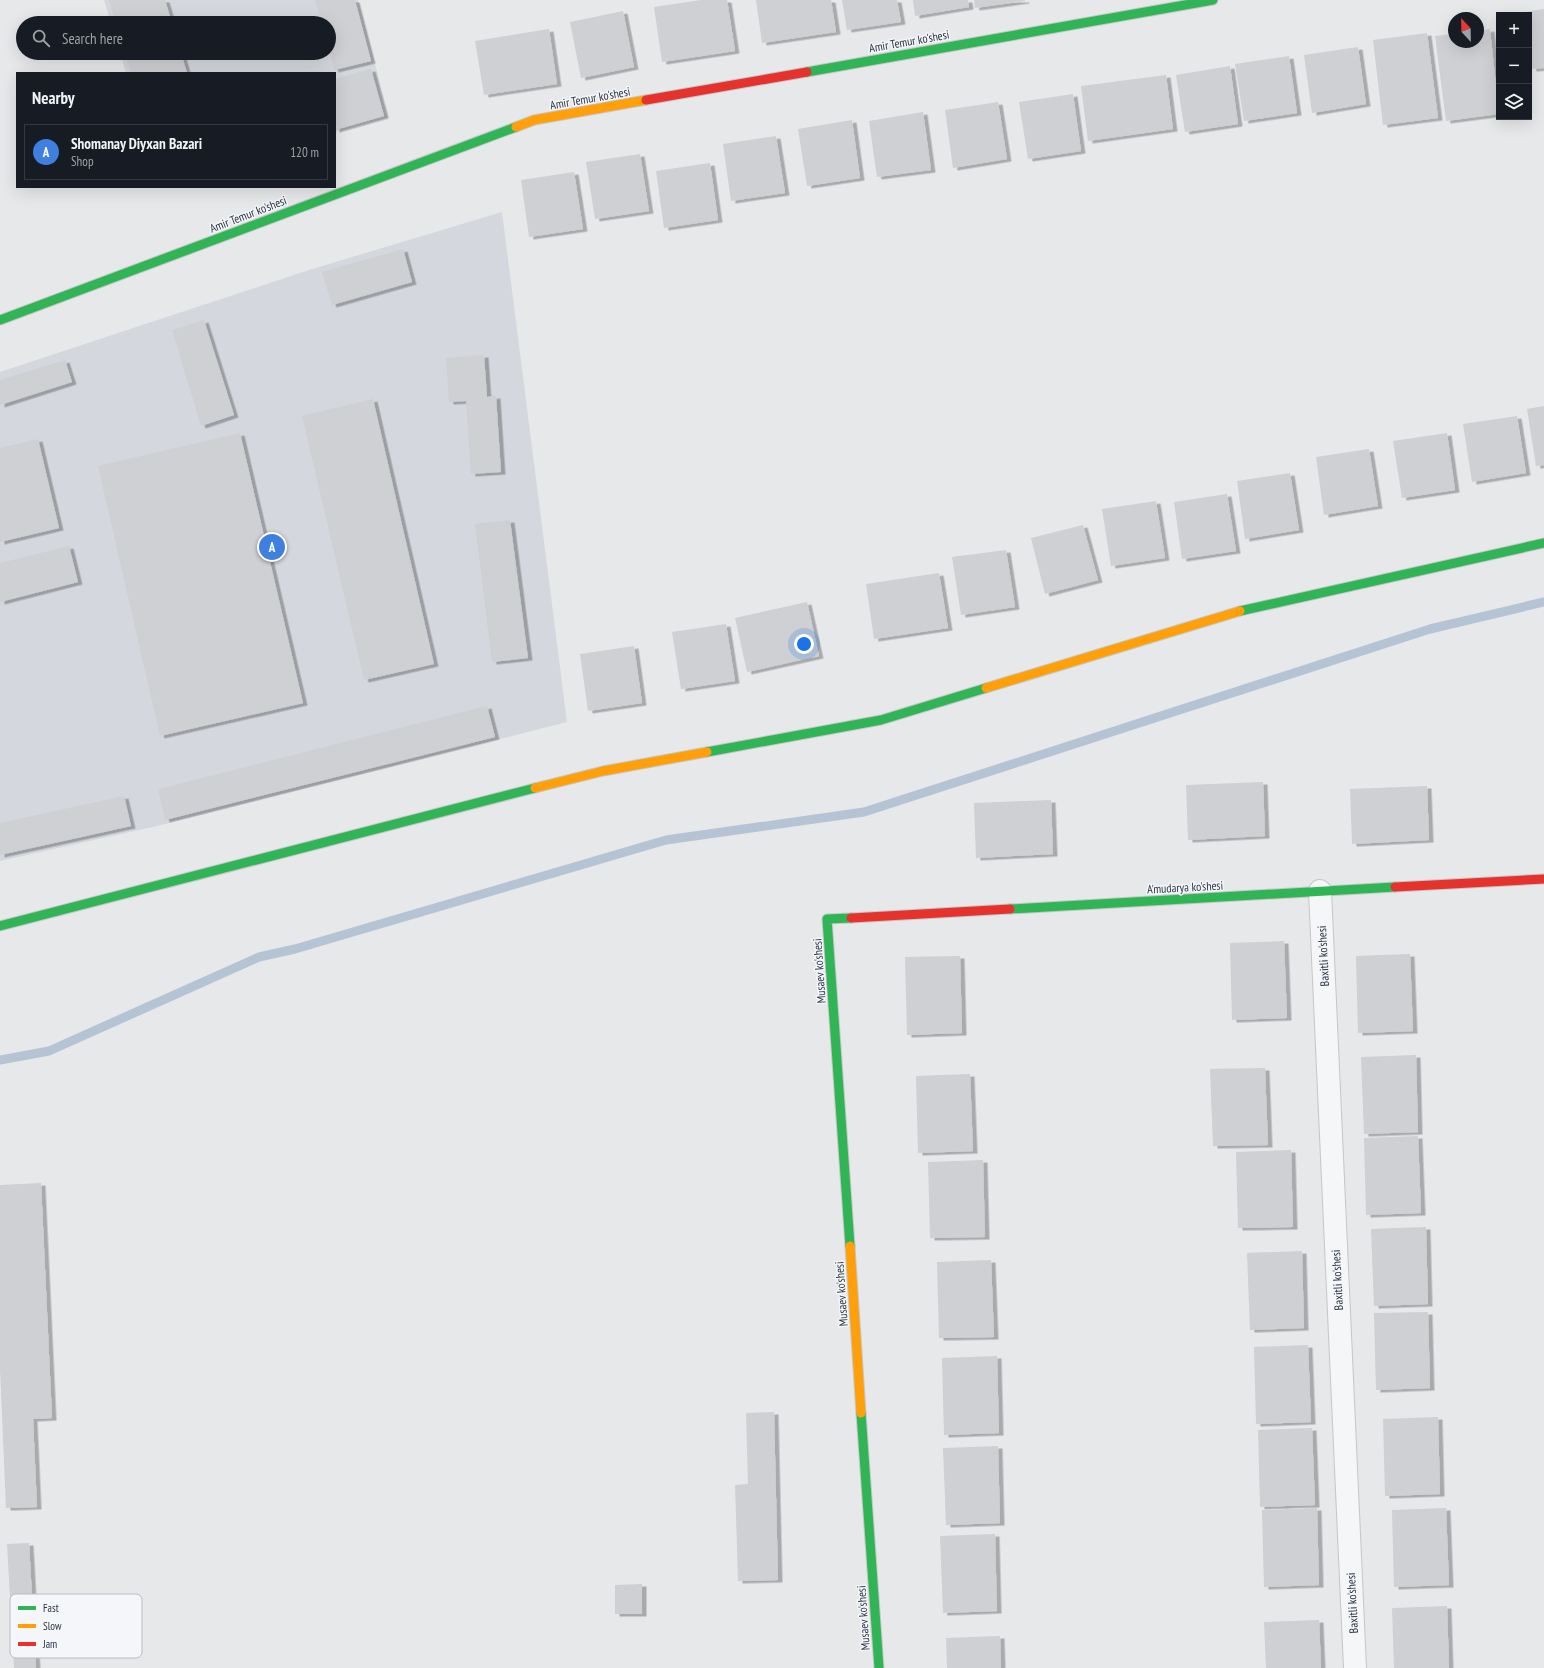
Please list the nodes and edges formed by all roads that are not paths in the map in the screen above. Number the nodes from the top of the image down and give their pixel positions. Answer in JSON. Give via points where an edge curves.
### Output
{"nodes":[{"id":1,"x":1212,"y":0,"type":"edge"},
{"id":2,"x":0,"y":320,"type":"edge"},
{"id":3,"x":1544,"y":543,"type":"edge"},
{"id":4,"x":1544,"y":880,"type":"edge"},
{"id":5,"x":1320,"y":891,"type":"junction"},
{"id":6,"x":827,"y":919,"type":"joint"},
{"id":7,"x":0,"y":926,"type":"edge"},
{"id":8,"x":879,"y":1668,"type":"edge"},
{"id":9,"x":1355,"y":1668,"type":"edge"}],
"edges":[{"from":1,"to":2,"type":"street","name":"Amir Temur ko'shesi","via":[[534,120]]},
{"from":3,"to":7,"type":"street","via":[[1229,614],[881,720],[603,772]]},
{"from":4,"to":5,"type":"street","name":"A'mudarya ko'shesi"},
{"from":5,"to":6,"type":"street","name":"A'mudarya ko'shesi"},
{"from":5,"to":9,"type":"street","name":"Baxitli ko'shesi"},
{"from":6,"to":8,"type":"street","name":"Musaev ko'shesi"}]}
